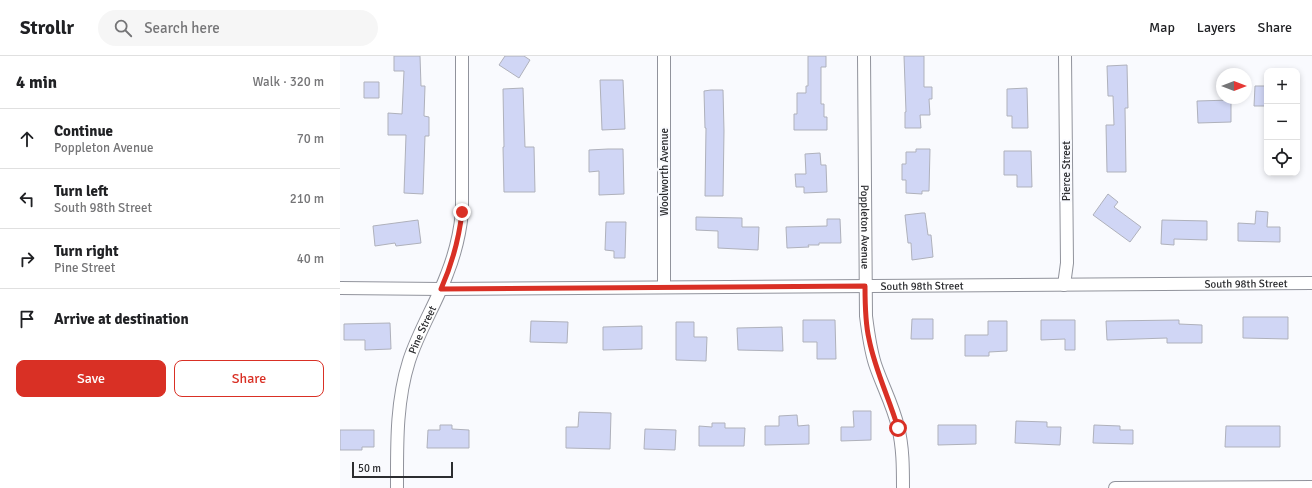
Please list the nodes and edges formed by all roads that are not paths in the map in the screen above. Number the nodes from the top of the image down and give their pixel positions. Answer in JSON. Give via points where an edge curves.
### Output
{"nodes":[{"id":1,"x":462,"y":56,"type":"edge"},
{"id":2,"x":664,"y":56,"type":"edge"},
{"id":3,"x":864,"y":56,"type":"edge"},
{"id":4,"x":1065,"y":56,"type":"edge"},
{"id":5,"x":1312,"y":283,"type":"edge"},
{"id":6,"x":1064,"y":285,"type":"junction"},
{"id":7,"x":865,"y":286,"type":"junction"},
{"id":8,"x":340,"y":288,"type":"edge"},
{"id":9,"x":664,"y":288,"type":"junction"},
{"id":10,"x":441,"y":289,"type":"junction"},
{"id":11,"x":1312,"y":487,"type":"edge"},
{"id":12,"x":397,"y":488,"type":"edge"},
{"id":13,"x":903,"y":488,"type":"edge"},
{"id":14,"x":1115,"y":488,"type":"edge"}],
"edges":[{"from":1,"to":10,"type":"street","name":"Pine Street","via":[[462,212],[456,247]]},
{"from":2,"to":9,"type":"street","name":"Woolworth Avenue"},
{"from":3,"to":7,"type":"street","name":"Poppleton Avenue"},
{"from":4,"to":6,"type":"street","name":"Pierce Street"},
{"from":5,"to":6,"type":"street","name":"South 98th Street"},
{"from":6,"to":7,"type":"street","name":"South 98th Street"},
{"from":7,"to":9,"type":"street","name":"South 98th Street"},
{"from":7,"to":13,"type":"street","name":"Poppleton Avenue","via":[[868,338],[898,428]]},
{"from":8,"to":10,"type":"street","name":"South 98th Street"},
{"from":9,"to":10,"type":"street","name":"South 98th Street"},
{"from":10,"to":12,"type":"street","name":"Pine Street","via":[[416,342],[404,382],[397,434]]},
{"from":11,"to":14,"type":"street"}]}
